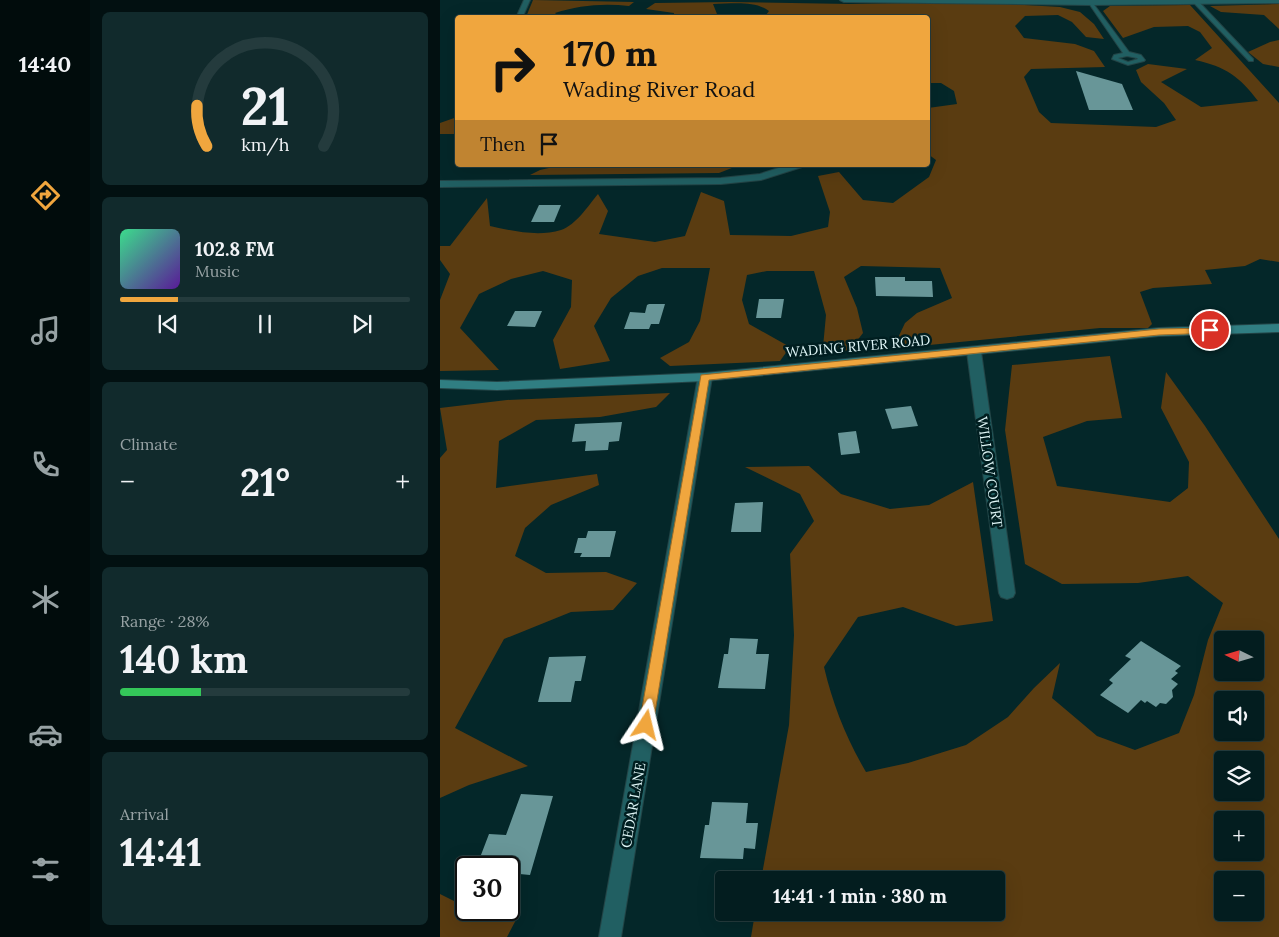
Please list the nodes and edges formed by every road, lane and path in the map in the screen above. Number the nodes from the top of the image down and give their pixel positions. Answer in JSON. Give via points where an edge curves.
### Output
{"nodes":[{"id":1,"x":527,"y":0,"type":"edge"},
{"id":2,"x":844,"y":0,"type":"edge"},
{"id":3,"x":1279,"y":1,"type":"edge"},
{"id":4,"x":1196,"y":2,"type":"junction"},
{"id":5,"x":1090,"y":3,"type":"junction"},
{"id":6,"x":520,"y":15,"type":"edge"},
{"id":7,"x":1126,"y":54,"type":"dead end"},
{"id":8,"x":1251,"y":60,"type":"dead end"},
{"id":9,"x":792,"y":167,"type":"edge"},
{"id":10,"x":440,"y":184,"type":"edge"},
{"id":11,"x":1279,"y":328,"type":"edge"},
{"id":12,"x":974,"y":352,"type":"junction"},
{"id":13,"x":705,"y":377,"type":"junction"},
{"id":14,"x":440,"y":384,"type":"edge"},
{"id":15,"x":1007,"y":593,"type":"dead end"},
{"id":16,"x":610,"y":937,"type":"edge"}],
"edges":[{"from":1,"to":6,"type":"lane"},
{"from":2,"to":5,"type":"street"},
{"from":3,"to":4,"type":"street"},
{"from":4,"to":5,"type":"street"},
{"from":4,"to":8,"type":"lane"},
{"from":5,"to":7,"type":"lane"},
{"from":9,"to":10,"type":"street","via":[[761,177],[729,181]]},
{"from":11,"to":12,"type":"main road","name":"WADING RIVER ROAD","via":[[1159,332]]},
{"from":12,"to":13,"type":"main road","name":"WADING RIVER ROAD"},
{"from":12,"to":15,"type":"street","name":"WILLOW COURT"},
{"from":13,"to":14,"type":"main road","name":"WADING RIVER ROAD","via":[[497,386]]},
{"from":13,"to":16,"type":"street","name":"CEDAR LANE"}]}
